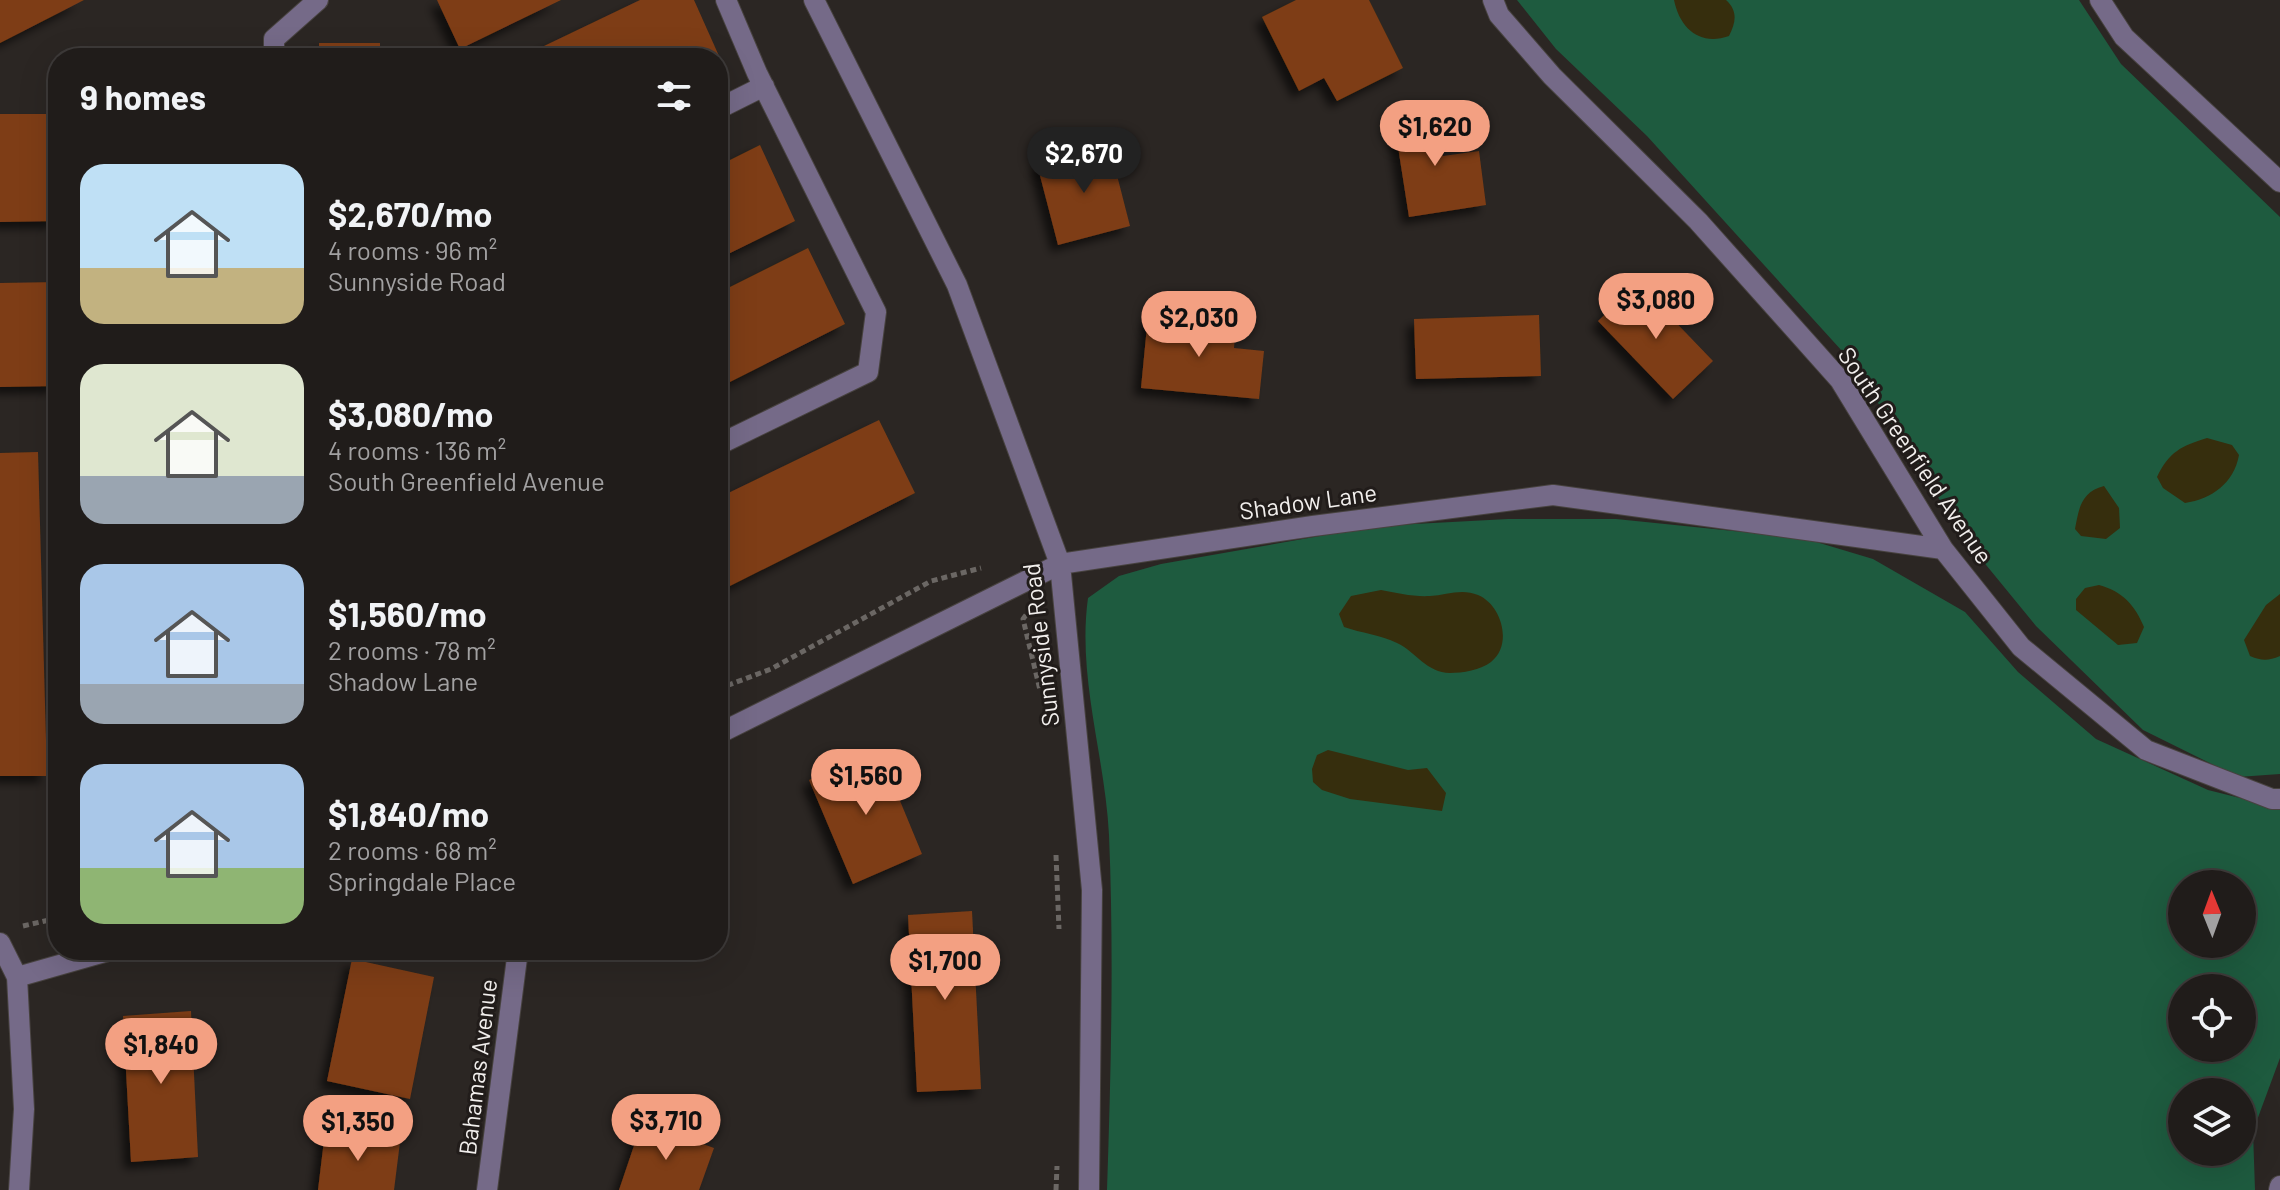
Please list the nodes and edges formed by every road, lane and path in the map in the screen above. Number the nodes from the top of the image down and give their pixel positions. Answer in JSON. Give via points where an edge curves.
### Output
{"nodes":[{"id":1,"x":318,"y":0,"type":"edge"},
{"id":2,"x":726,"y":0,"type":"edge"},
{"id":3,"x":814,"y":0,"type":"edge"},
{"id":4,"x":1493,"y":0,"type":"edge"},
{"id":5,"x":2100,"y":0,"type":"edge"},
{"id":6,"x":274,"y":48,"type":"edge"},
{"id":7,"x":764,"y":86,"type":"junction"},
{"id":8,"x":728,"y":104,"type":"edge"},
{"id":9,"x":2280,"y":182,"type":"edge"},
{"id":10,"x":728,"y":440,"type":"edge"},
{"id":11,"x":1943,"y":549,"type":"junction"},
{"id":12,"x":1060,"y":564,"type":"junction"},
{"id":13,"x":988,"y":567,"type":"dead end"},
{"id":14,"x":1030,"y":608,"type":"dead end"},
{"id":15,"x":728,"y":685,"type":"edge"},
{"id":16,"x":1041,"y":704,"type":"dead end"},
{"id":17,"x":728,"y":729,"type":"edge"},
{"id":18,"x":2280,"y":799,"type":"edge"},
{"id":19,"x":1055,"y":839,"type":"dead end"},
{"id":20,"x":48,"y":921,"type":"edge"},
{"id":21,"x":1059,"y":935,"type":"dead end"},
{"id":22,"x":6,"y":936,"type":"edge"},
{"id":23,"x":77,"y":960,"type":"edge"},
{"id":24,"x":517,"y":960,"type":"edge"},
{"id":25,"x":17,"y":977,"type":"junction"},
{"id":26,"x":1057,"y":1161,"type":"dead end"},
{"id":27,"x":19,"y":1190,"type":"edge"},
{"id":28,"x":487,"y":1190,"type":"edge"},
{"id":29,"x":1056,"y":1190,"type":"edge"},
{"id":30,"x":1089,"y":1190,"type":"edge"}],
"edges":[{"from":1,"to":6,"type":"street","via":[[274,39]]},
{"from":2,"to":7,"type":"street"},
{"from":3,"to":12,"type":"street","name":"Sunnyside Road","via":[[957,285]]},
{"from":4,"to":11,"type":"street","name":"South Greenfield Avenue","via":[[1499,15],[1552,76],[1698,221],[1840,380]]},
{"from":5,"to":9,"type":"street","via":[[2124,37]]},
{"from":7,"to":8,"type":"street"},
{"from":7,"to":10,"type":"street","via":[[876,312],[868,372]]},
{"from":11,"to":12,"type":"street","name":"Shadow Lane","via":[[1553,495]]},
{"from":11,"to":18,"type":"street","name":"South Greenfield Avenue","via":[[2021,647],[2146,750]]},
{"from":12,"to":17,"type":"street","name":"Shadow Lane"},
{"from":12,"to":30,"type":"street","name":"Sunnyside Road","via":[[1092,890]]},
{"from":13,"to":15,"type":"path","via":[[931,581],[771,669]]},
{"from":14,"to":16,"type":"path","via":[[1023,619]]},
{"from":19,"to":21,"type":"path"},
{"from":20,"to":22,"type":"path"},
{"from":22,"to":25,"type":"street"},
{"from":23,"to":25,"type":"street"},
{"from":24,"to":28,"type":"street","name":"Bahamas Avenue"},
{"from":25,"to":27,"type":"street","via":[[24,1109]]},
{"from":26,"to":29,"type":"path"}]}
